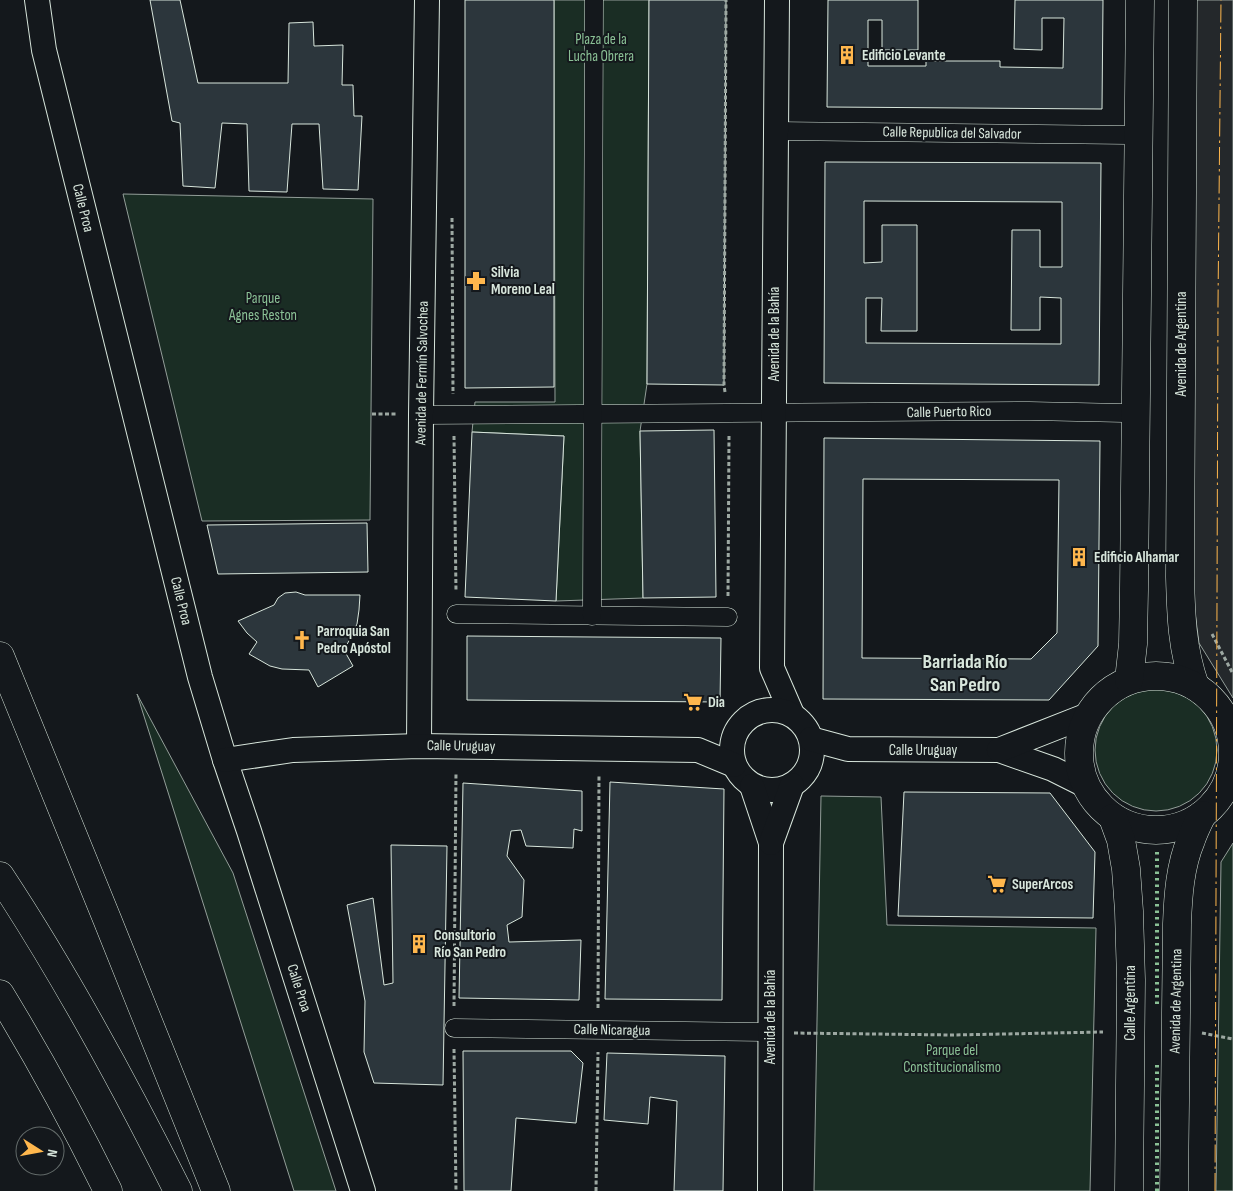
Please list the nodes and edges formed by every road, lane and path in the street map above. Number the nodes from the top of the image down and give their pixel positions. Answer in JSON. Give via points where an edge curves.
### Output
{"nodes":[{"id":1,"x":38,"y":0,"type":"edge"},
{"id":2,"x":427,"y":0,"type":"edge"},
{"id":3,"x":594,"y":0,"type":"edge"},
{"id":4,"x":726,"y":0,"type":"edge"},
{"id":5,"x":777,"y":0,"type":"edge"},
{"id":6,"x":1140,"y":0,"type":"edge"},
{"id":7,"x":1183,"y":0,"type":"edge"},
{"id":8,"x":776,"y":131,"type":"junction"},
{"id":9,"x":1128,"y":135,"type":"dead end"},
{"id":10,"x":452,"y":217,"type":"dead end"},
{"id":11,"x":729,"y":413,"type":"junction"},
{"id":12,"x":774,"y":413,"type":"junction"},
{"id":13,"x":1124,"y":413,"type":"dead end"},
{"id":14,"x":454,"y":414,"type":"junction"},
{"id":15,"x":592,"y":414,"type":"junction"},
{"id":16,"x":421,"y":415,"type":"junction"},
{"id":17,"x":456,"y":614,"type":"joint"},
{"id":18,"x":592,"y":616,"type":"junction"},
{"id":19,"x":728,"y":617,"type":"joint"},
{"id":20,"x":0,"y":656,"type":"edge"},
{"id":21,"x":772,"y":668,"type":"junction"},
{"id":22,"x":1129,"y":680,"type":"junction"},
{"id":23,"x":1195,"y":686,"type":"junction"},
{"id":24,"x":751,"y":714,"type":"junction"},
{"id":25,"x":792,"y":714,"type":"junction"},
{"id":26,"x":1088,"y":715,"type":"junction"},
{"id":27,"x":1232,"y":733,"type":"edge"},
{"id":28,"x":734,"y":735,"type":"junction"},
{"id":29,"x":811,"y":739,"type":"junction"},
{"id":30,"x":420,"y":746,"type":"junction"},
{"id":31,"x":456,"y":746,"type":"junction"},
{"id":32,"x":599,"y":748,"type":"junction"},
{"id":33,"x":698,"y":750,"type":"junction"},
{"id":34,"x":848,"y":750,"type":"junction"},
{"id":35,"x":999,"y":750,"type":"junction"},
{"id":36,"x":225,"y":760,"type":"junction"},
{"id":37,"x":734,"y":765,"type":"junction"},
{"id":38,"x":809,"y":767,"type":"junction"},
{"id":39,"x":1231,"y":777,"type":"edge"},
{"id":40,"x":792,"y":785,"type":"junction"},
{"id":41,"x":1085,"y":785,"type":"junction"},
{"id":42,"x":752,"y":786,"type":"junction"},
{"id":43,"x":1202,"y":815,"type":"junction"},
{"id":44,"x":1113,"y":818,"type":"junction"},
{"id":45,"x":771,"y":843,"type":"junction"},
{"id":46,"x":0,"y":876,"type":"edge"},
{"id":47,"x":0,"y":994,"type":"edge"},
{"id":48,"x":454,"y":1028,"type":"junction"},
{"id":49,"x":598,"y":1030,"type":"junction"},
{"id":50,"x":770,"y":1032,"type":"junction"},
{"id":51,"x":1094,"y":1032,"type":"dead end"},
{"id":52,"x":1205,"y":1033,"type":"dead end"},
{"id":53,"x":817,"y":1034,"type":"dead end"},
{"id":54,"x":1233,"y":1039,"type":"edge"},
{"id":55,"x":108,"y":1191,"type":"edge"},
{"id":56,"x":178,"y":1191,"type":"edge"},
{"id":57,"x":216,"y":1191,"type":"edge"},
{"id":58,"x":363,"y":1191,"type":"edge"},
{"id":59,"x":456,"y":1191,"type":"edge"},
{"id":60,"x":596,"y":1191,"type":"edge"},
{"id":61,"x":770,"y":1191,"type":"edge"},
{"id":62,"x":1129,"y":1191,"type":"edge"},
{"id":63,"x":1174,"y":1191,"type":"edge"}],
"edges":[{"from":1,"to":36,"type":"street","name":"Calle Proa","via":[[44,50],[200,677]]},
{"from":2,"to":16,"type":"street","name":"Avenida de Fermín Salvochea"},
{"from":3,"to":15,"type":"street"},
{"from":4,"to":11,"type":"path","via":[[724,384]]},
{"from":5,"to":8,"type":"street","name":"Avenida de la Bahía"},
{"from":6,"to":22,"type":"main road","via":[[1134,590]]},
{"from":7,"to":23,"type":"main road","name":"Avenida de Argentina","via":[[1180,586],[1184,646]]},
{"from":8,"to":9,"type":"street","name":"Calle Republica del Salvador"},
{"from":8,"to":12,"type":"street","name":"Avenida de la Bahía"},
{"from":10,"to":14,"type":"path"},
{"from":11,"to":12,"type":"street","name":"Calle Puerto Rico"},
{"from":11,"to":15,"type":"street","name":"Calle Puerto Rico"},
{"from":11,"to":19,"type":"path"},
{"from":12,"to":13,"type":"street","name":"Calle Puerto Rico"},
{"from":12,"to":21,"type":"street","name":"Avenida de la Bahía"},
{"from":14,"to":15,"type":"street","name":"Calle Puerto Rico"},
{"from":14,"to":16,"type":"street","name":"Calle Puerto Rico"},
{"from":14,"to":17,"type":"path"},
{"from":15,"to":18,"type":"street"},
{"from":16,"to":30,"type":"street","name":"Avenida de Fermín Salvochea"},
{"from":17,"to":18,"type":"street"},
{"from":18,"to":19,"type":"street"},
{"from":20,"to":57,"type":"main road"},
{"from":21,"to":24,"type":"street","name":"Avenida de la Bahía"},
{"from":21,"to":25,"type":"street","name":"Avenida de la Bahía"},
{"from":22,"to":23,"type":"main road","via":[[1164,676],[1182,679]]},
{"from":22,"to":26,"type":"main road","via":[[1105,694]]},
{"from":23,"to":27,"type":"main road","via":[[1220,709]]},
{"from":24,"to":25,"type":"street","via":[[764,709],[778,709]]},
{"from":24,"to":28,"type":"street","via":[[740,723]]},
{"from":25,"to":29,"type":"street","via":[[806,727]]},
{"from":26,"to":35,"type":"street"},
{"from":26,"to":41,"type":"main road","via":[[1078,746]]},
{"from":27,"to":39,"type":"main road"},
{"from":28,"to":33,"type":"street","name":"Calle Uruguay"},
{"from":28,"to":37,"type":"street","via":[[731,755]]},
{"from":29,"to":34,"type":"street","name":"Calle Uruguay"},
{"from":29,"to":38,"type":"street"},
{"from":30,"to":31,"type":"street","name":"Calle Uruguay"},
{"from":30,"to":36,"type":"street","name":"Calle Uruguay","via":[[293,750]]},
{"from":31,"to":32,"type":"street","name":"Calle Uruguay"},
{"from":31,"to":48,"type":"path"},
{"from":32,"to":33,"type":"street","name":"Calle Uruguay"},
{"from":32,"to":49,"type":"path"},
{"from":33,"to":37,"type":"street","name":"Calle Uruguay"},
{"from":34,"to":35,"type":"street","name":"Calle Uruguay"},
{"from":34,"to":38,"type":"street","name":"Calle Uruguay"},
{"from":35,"to":41,"type":"street","via":[[1053,769]]},
{"from":36,"to":58,"type":"street","name":"Calle Proa"},
{"from":37,"to":42,"type":"street"},
{"from":38,"to":40,"type":"street"},
{"from":39,"to":43,"type":"main road"},
{"from":40,"to":42,"type":"street","via":[[767,790]]},
{"from":40,"to":45,"type":"street","name":"Avenida de la Bahía"},
{"from":41,"to":44,"type":"main road","via":[[1096,802]]},
{"from":42,"to":45,"type":"street","name":"Avenida de la Bahía"},
{"from":43,"to":44,"type":"main road","via":[[1181,826],[1158,830],[1135,828]]},
{"from":43,"to":63,"type":"main road","name":"Avenida de Argentina","via":[[1190,841],[1178,896]]},
{"from":44,"to":62,"type":"main road","name":"Calle Argentina","via":[[1126,869],[1129,911]]},
{"from":45,"to":50,"type":"street","name":"Avenida de la Bahía"},
{"from":46,"to":56,"type":"main road","via":[[90,1024]]},
{"from":47,"to":55,"type":"main road"},
{"from":48,"to":49,"type":"street","name":"Calle Nicaragua"},
{"from":48,"to":59,"type":"path"},
{"from":49,"to":50,"type":"street","name":"Calle Nicaragua"},
{"from":49,"to":60,"type":"path"},
{"from":50,"to":61,"type":"street","name":"Avenida de la Bahía"},
{"from":51,"to":53,"type":"path","via":[[953,1036]]},
{"from":52,"to":54,"type":"path"}]}
